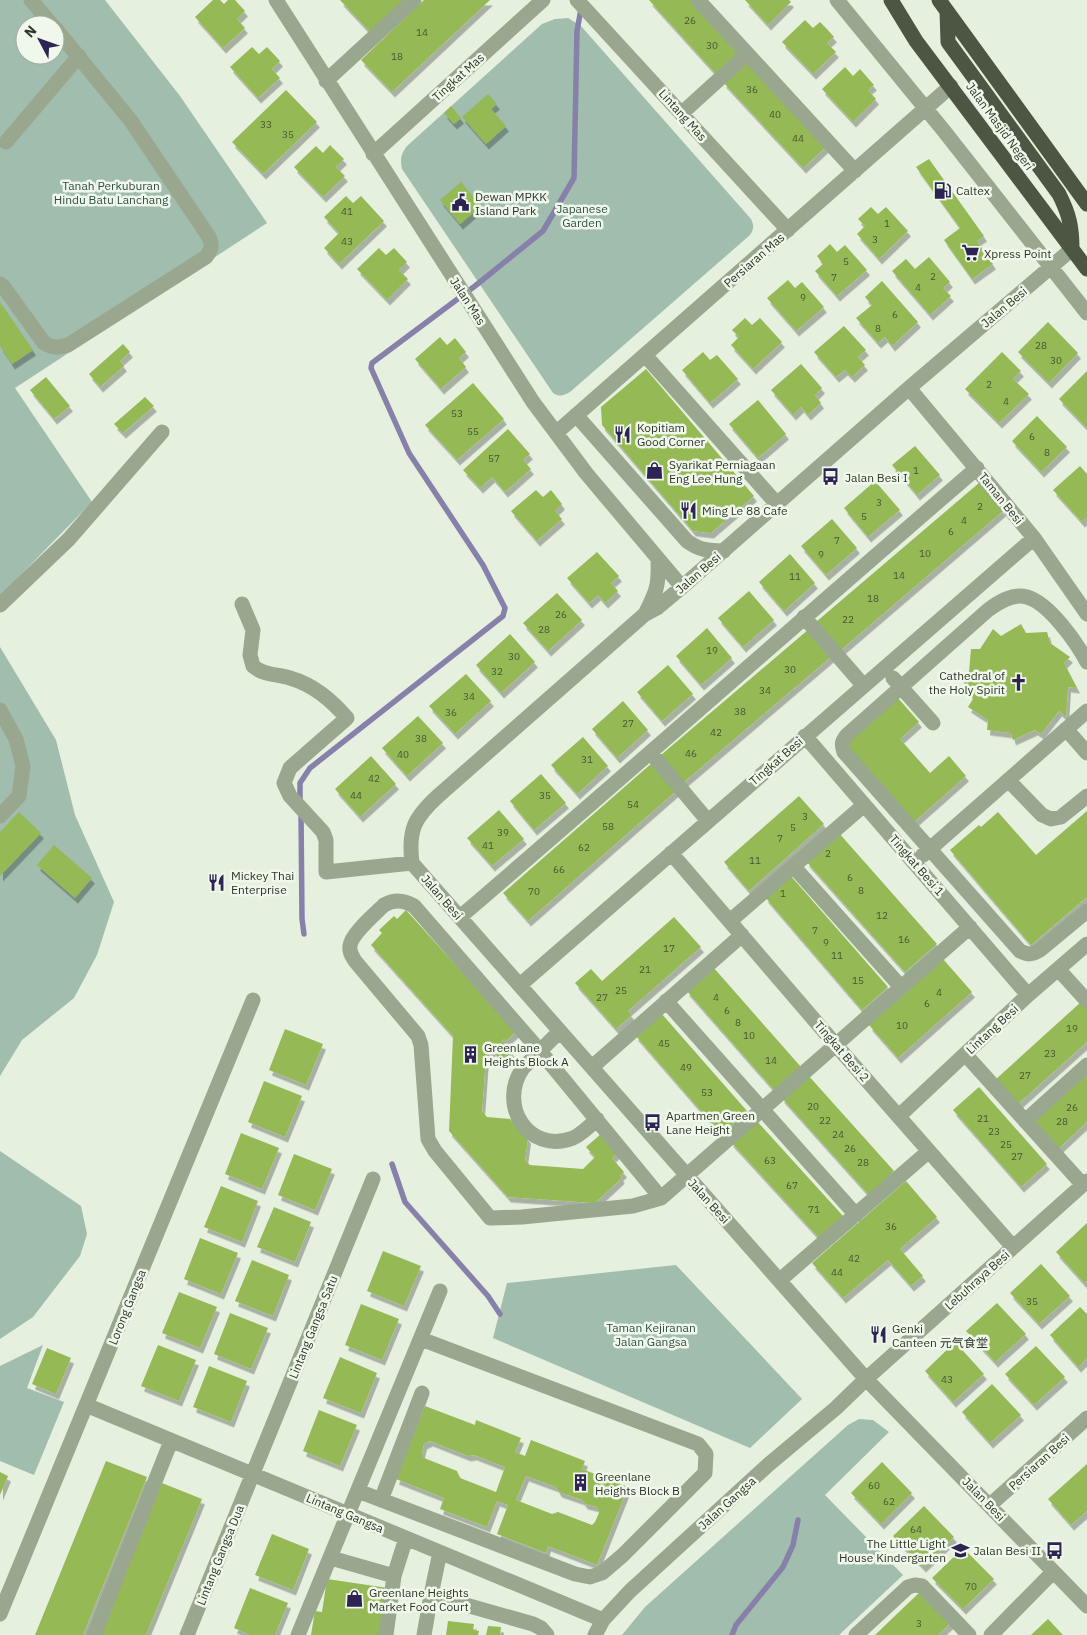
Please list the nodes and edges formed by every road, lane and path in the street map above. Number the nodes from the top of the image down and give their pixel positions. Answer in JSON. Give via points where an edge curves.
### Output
{"nodes":[{"id":1,"x":31,"y":0,"type":"edge"},
{"id":2,"x":414,"y":0,"type":"edge"},
{"id":3,"x":543,"y":0,"type":"edge"},
{"id":4,"x":577,"y":0,"type":"edge"},
{"id":5,"x":698,"y":0,"type":"edge"},
{"id":6,"x":837,"y":0,"type":"edge"},
{"id":7,"x":891,"y":0,"type":"edge"},
{"id":8,"x":277,"y":1,"type":"edge"},
{"id":9,"x":943,"y":5,"type":"edge"},
{"id":10,"x":44,"y":15,"type":"edge"},
{"id":11,"x":65,"y":40,"type":"edge"},
{"id":12,"x":747,"y":54,"type":"junction"},
{"id":13,"x":79,"y":56,"type":"junction"},
{"id":14,"x":326,"y":81,"type":"junction"},
{"id":15,"x":951,"y":86,"type":"junction"},
{"id":16,"x":925,"y":109,"type":"junction"},
{"id":17,"x":682,"y":113,"type":"junction"},
{"id":18,"x":6,"y":142,"type":"dead end"},
{"id":19,"x":373,"y":154,"type":"junction"},
{"id":20,"x":855,"y":171,"type":"junction"},
{"id":21,"x":1087,"y":204,"type":"edge"},
{"id":22,"x":788,"y":230,"type":"junction"},
{"id":23,"x":1072,"y":249,"type":"junction"},
{"id":24,"x":1051,"y":266,"type":"junction"},
{"id":25,"x":1087,"y":269,"type":"edge"},
{"id":26,"x":0,"y":284,"type":"edge"},
{"id":27,"x":1087,"y":313,"type":"edge"},
{"id":28,"x":645,"y":355,"type":"junction"},
{"id":29,"x":910,"y":388,"type":"junction"},
{"id":30,"x":576,"y":415,"type":"junction"},
{"id":31,"x":162,"y":432,"type":"dead end"},
{"id":32,"x":556,"y":433,"type":"junction"},
{"id":33,"x":977,"y":468,"type":"junction"},
{"id":34,"x":777,"y":504,"type":"junction"},
{"id":35,"x":1034,"y":538,"type":"junction"},
{"id":36,"x":724,"y":551,"type":"junction"},
{"id":37,"x":658,"y":558,"type":"junction"},
{"id":38,"x":682,"y":587,"type":"junction"},
{"id":39,"x":242,"y":604,"type":"dead end"},
{"id":40,"x":0,"y":605,"type":"edge"},
{"id":41,"x":1087,"y":614,"type":"edge"},
{"id":42,"x":644,"y":615,"type":"junction"},
{"id":43,"x":804,"y":617,"type":"junction"},
{"id":44,"x":1087,"y":662,"type":"edge"},
{"id":45,"x":897,"y":683,"type":"junction"},
{"id":46,"x":863,"y":685,"type":"junction"},
{"id":47,"x":0,"y":710,"type":"edge"},
{"id":48,"x":1087,"y":711,"type":"edge"},
{"id":49,"x":933,"y":724,"type":"dead end"},
{"id":50,"x":1066,"y":729,"type":"junction"},
{"id":51,"x":805,"y":736,"type":"junction"},
{"id":52,"x":651,"y":753,"type":"junction"},
{"id":53,"x":1087,"y":753,"type":"edge"},
{"id":54,"x":1009,"y":780,"type":"junction"},
{"id":55,"x":1087,"y":796,"type":"edge"},
{"id":56,"x":864,"y":805,"type":"junction"},
{"id":57,"x":0,"y":816,"type":"edge"},
{"id":58,"x":708,"y":821,"type":"junction"},
{"id":59,"x":930,"y":849,"type":"junction"},
{"id":60,"x":671,"y":853,"type":"junction"},
{"id":61,"x":915,"y":862,"type":"junction"},
{"id":62,"x":412,"y":863,"type":"junction"},
{"id":63,"x":794,"y":867,"type":"junction"},
{"id":64,"x":1087,"y":911,"type":"edge"},
{"id":65,"x":460,"y":918,"type":"junction"},
{"id":66,"x":730,"y":922,"type":"junction"},
{"id":67,"x":970,"y":927,"type":"junction"},
{"id":68,"x":742,"y":935,"type":"junction"},
{"id":69,"x":1087,"y":944,"type":"edge"},
{"id":70,"x":1058,"y":969,"type":"junction"},
{"id":71,"x":520,"y":985,"type":"junction"},
{"id":72,"x":901,"y":987,"type":"junction"},
{"id":73,"x":1028,"y":995,"type":"junction"},
{"id":74,"x":253,"y":1000,"type":"dead end"},
{"id":75,"x":666,"y":1001,"type":"junction"},
{"id":76,"x":1087,"y":1001,"type":"edge"},
{"id":77,"x":560,"y":1032,"type":"junction"},
{"id":78,"x":835,"y":1044,"type":"junction"},
{"id":79,"x":540,"y":1051,"type":"junction"},
{"id":80,"x":965,"y":1054,"type":"junction"},
{"id":81,"x":1087,"y":1065,"type":"edge"},
{"id":82,"x":592,"y":1067,"type":"junction"},
{"id":83,"x":761,"y":1109,"type":"junction"},
{"id":84,"x":899,"y":1116,"type":"junction"},
{"id":85,"x":597,"y":1119,"type":"junction"},
{"id":86,"x":1025,"y":1121,"type":"junction"},
{"id":87,"x":929,"y":1151,"type":"junction"},
{"id":88,"x":687,"y":1176,"type":"junction"},
{"id":89,"x":373,"y":1179,"type":"dead end"},
{"id":90,"x":1085,"y":1183,"type":"edge"},
{"id":91,"x":661,"y":1198,"type":"junction"},
{"id":92,"x":856,"y":1216,"type":"junction"},
{"id":93,"x":1013,"y":1248,"type":"junction"},
{"id":94,"x":780,"y":1280,"type":"junction"},
{"id":95,"x":440,"y":1291,"type":"dead end"},
{"id":96,"x":420,"y":1339,"type":"junction"},
{"id":97,"x":866,"y":1379,"type":"junction"},
{"id":98,"x":422,"y":1393,"type":"dead end"},
{"id":99,"x":86,"y":1405,"type":"junction"},
{"id":100,"x":1087,"y":1418,"type":"edge"},
{"id":101,"x":172,"y":1441,"type":"junction"},
{"id":102,"x":253,"y":1474,"type":"junction"},
{"id":103,"x":358,"y":1491,"type":"junction"},
{"id":104,"x":381,"y":1500,"type":"junction"},
{"id":105,"x":990,"y":1505,"type":"junction"},
{"id":106,"x":349,"y":1514,"type":"junction"},
{"id":107,"x":406,"y":1538,"type":"junction"},
{"id":108,"x":440,"y":1552,"type":"junction"},
{"id":109,"x":331,"y":1558,"type":"junction"},
{"id":110,"x":1053,"y":1572,"type":"junction"},
{"id":111,"x":394,"y":1576,"type":"junction"},
{"id":112,"x":431,"y":1595,"type":"junction"},
{"id":113,"x":1087,"y":1606,"type":"edge"},
{"id":114,"x":0,"y":1614,"type":"edge"},
{"id":115,"x":603,"y":1620,"type":"junction"},
{"id":116,"x":94,"y":1635,"type":"edge"},
{"id":117,"x":187,"y":1635,"type":"edge"},
{"id":118,"x":298,"y":1635,"type":"edge"},
{"id":119,"x":386,"y":1635,"type":"edge"},
{"id":120,"x":424,"y":1635,"type":"edge"},
{"id":121,"x":547,"y":1635,"type":"edge"},
{"id":122,"x":595,"y":1635,"type":"edge"},
{"id":123,"x":856,"y":1635,"type":"edge"},
{"id":124,"x":968,"y":1635,"type":"edge"},
{"id":125,"x":991,"y":1635,"type":"edge"}],
"edges":[{"from":1,"to":10,"type":"street"},
{"from":2,"to":14,"type":"street"},
{"from":3,"to":19,"type":"street","name":"Tingkat Mas"},
{"from":4,"to":17,"type":"street","name":"Lintang Mas"},
{"from":5,"to":12,"type":"street"},
{"from":6,"to":16,"type":"street"},
{"from":7,"to":15,"type":"highway","name":"Jalan Masjid Negeri","via":[[916,41]]},
{"from":8,"to":14,"type":"street","name":"Jalan Mas"},
{"from":9,"to":21,"type":"highway","name":"Jalan Masjid Negeri"},
{"from":9,"to":23,"type":"highway","via":[[948,42],[1059,194],[1072,226]]},
{"from":11,"to":13,"type":"street"},
{"from":12,"to":17,"type":"street"},
{"from":12,"to":20,"type":"street"},
{"from":13,"to":18,"type":"street"},
{"from":13,"to":26,"type":"street","via":[[131,121],[165,171],[209,237],[212,244],[210,252],[59,348],[44,343]]},
{"from":14,"to":19,"type":"street","name":"Jalan Mas"},
{"from":15,"to":16,"type":"street","name":"Persiaran Mas"},
{"from":15,"to":23,"type":"highway","name":"Jalan Masjid Negeri"},
{"from":16,"to":20,"type":"street","name":"Persiaran Mas"},
{"from":16,"to":24,"type":"street"},
{"from":17,"to":22,"type":"street","name":"Lintang Mas"},
{"from":19,"to":32,"type":"street","name":"Jalan Mas"},
{"from":20,"to":22,"type":"street","name":"Persiaran Mas"},
{"from":22,"to":28,"type":"street","name":"Persiaran Mas"},
{"from":23,"to":24,"type":"street","name":"Jalan Besi"},
{"from":23,"to":25,"type":"highway","name":"Jalan Masjid Negeri"},
{"from":24,"to":27,"type":"street"},
{"from":24,"to":29,"type":"street","name":"Jalan Besi"},
{"from":28,"to":30,"type":"street","name":"Persiaran Mas"},
{"from":28,"to":34,"type":"street"},
{"from":29,"to":33,"type":"street","name":"Taman Besi"},
{"from":29,"to":34,"type":"street","name":"Jalan Besi"},
{"from":30,"to":32,"type":"street","name":"Persiaran Mas"},
{"from":30,"to":36,"type":"street","via":[[687,541],[706,552]]},
{"from":31,"to":40,"type":"street","via":[[69,538]]},
{"from":32,"to":37,"type":"street","name":"Jalan Mas"},
{"from":33,"to":35,"type":"street","name":"Taman Besi"},
{"from":33,"to":43,"type":"street"},
{"from":34,"to":36,"type":"street","name":"Jalan Besi"},
{"from":35,"to":41,"type":"street","name":"Taman Besi"},
{"from":35,"to":46,"type":"street","name":"Tingkat Besi"},
{"from":36,"to":38,"type":"street","name":"Jalan Besi"},
{"from":37,"to":38,"type":"street","name":"Jalan Mas"},
{"from":37,"to":42,"type":"street","via":[[659,580]]},
{"from":38,"to":42,"type":"street","name":"Jalan Besi"},
{"from":39,"to":62,"type":"street","via":[[253,630],[250,655],[253,666],[319,691],[347,718],[290,768],[284,783],[290,796],[323,832],[326,872]]},
{"from":42,"to":62,"type":"street","name":"Jalan Besi","via":[[428,806],[413,830],[410,844]]},
{"from":43,"to":46,"type":"street"},
{"from":43,"to":52,"type":"street"},
{"from":44,"to":45,"type":"street","via":[[1050,612],[1027,597],[1012,597],[988,610]]},
{"from":45,"to":49,"type":"street"},
{"from":45,"to":59,"type":"street","via":[[848,735],[842,746]]},
{"from":46,"to":51,"type":"street","name":"Tingkat Besi"},
{"from":47,"to":57,"type":"street","via":[[16,739],[23,766],[19,796]]},
{"from":48,"to":50,"type":"street"},
{"from":50,"to":53,"type":"street"},
{"from":50,"to":54,"type":"street"},
{"from":51,"to":56,"type":"street","name":"Tingkat Besi 1"},
{"from":51,"to":58,"type":"street","name":"Tingkat Besi"},
{"from":52,"to":58,"type":"street"},
{"from":52,"to":65,"type":"street"},
{"from":54,"to":55,"type":"street","via":[[1042,816],[1051,820],[1061,817]]},
{"from":54,"to":59,"type":"street"},
{"from":56,"to":61,"type":"street","name":"Tingkat Besi 1"},
{"from":56,"to":63,"type":"street"},
{"from":58,"to":60,"type":"street","name":"Tingkat Besi"},
{"from":59,"to":61,"type":"street"},
{"from":59,"to":64,"type":"street","via":[[1015,945],[1027,954],[1040,950]]},
{"from":60,"to":66,"type":"street","name":"Tingkat Besi 2"},
{"from":60,"to":71,"type":"street","name":"Tingkat Besi"},
{"from":61,"to":67,"type":"street","name":"Tingkat Besi 1"},
{"from":62,"to":65,"type":"street","name":"Jalan Besi"},
{"from":63,"to":66,"type":"street"},
{"from":63,"to":72,"type":"street"},
{"from":65,"to":71,"type":"street","name":"Jalan Besi"},
{"from":66,"to":68,"type":"street","name":"Tingkat Besi 2"},
{"from":67,"to":72,"type":"street"},
{"from":67,"to":73,"type":"street","name":"Tingkat Besi 1"},
{"from":68,"to":75,"type":"street"},
{"from":68,"to":78,"type":"street","name":"Tingkat Besi 2"},
{"from":69,"to":70,"type":"street","name":"Lintang Besi"},
{"from":70,"to":73,"type":"street","name":"Lintang Besi"},
{"from":70,"to":76,"type":"street"},
{"from":71,"to":77,"type":"street","name":"Jalan Besi"},
{"from":72,"to":78,"type":"street"},
{"from":73,"to":80,"type":"street","name":"Lintang Besi"},
{"from":74,"to":99,"type":"street","name":"Lorong Gangsa"},
{"from":75,"to":82,"type":"street"},
{"from":75,"to":83,"type":"street"},
{"from":77,"to":79,"type":"street"},
{"from":77,"to":82,"type":"street","name":"Jalan Besi"},
{"from":78,"to":83,"type":"street"},
{"from":78,"to":84,"type":"street","name":"Tingkat Besi 2"},
{"from":79,"to":85,"type":"street"},
{"from":79,"to":85,"type":"street","via":[[518,1075],[513,1088],[515,1112],[522,1124],[538,1137],[555,1141],[579,1135]]},
{"from":79,"to":91,"type":"street","via":[[408,902],[399,900],[384,905],[352,938],[351,954],[355,961],[418,1036],[428,1139],[435,1152],[490,1218],[633,1206]]},
{"from":80,"to":84,"type":"street","name":"Lintang Besi"},
{"from":80,"to":86,"type":"street"},
{"from":81,"to":86,"type":"street"},
{"from":82,"to":88,"type":"street","name":"Jalan Besi"},
{"from":83,"to":88,"type":"street"},
{"from":83,"to":92,"type":"street"},
{"from":84,"to":87,"type":"street","name":"Tingkat Besi 2"},
{"from":85,"to":91,"type":"street"},
{"from":86,"to":90,"type":"street"},
{"from":87,"to":92,"type":"street"},
{"from":87,"to":93,"type":"street","name":"Tingkat Besi 2"},
{"from":88,"to":91,"type":"street"},
{"from":88,"to":94,"type":"street","name":"Jalan Besi"},
{"from":89,"to":102,"type":"street","name":"Lintang Gangsa Satu"},
{"from":90,"to":93,"type":"street","name":"Lebuhraya Besi"},
{"from":92,"to":94,"type":"street"},
{"from":93,"to":97,"type":"street","name":"Lebuhraya Besi"},
{"from":94,"to":97,"type":"street","name":"Jalan Besi"},
{"from":95,"to":96,"type":"street"},
{"from":96,"to":103,"type":"street"},
{"from":96,"to":104,"type":"street","via":[[698,1444],[706,1454],[705,1472],[623,1556],[602,1573],[590,1577]]},
{"from":97,"to":105,"type":"street","name":"Jalan Besi"},
{"from":97,"to":115,"type":"street","name":"Jalan Gangsa","via":[[630,1591]]},
{"from":98,"to":104,"type":"street"},
{"from":99,"to":101,"type":"street","name":"Lintang Gangsa"},
{"from":99,"to":114,"type":"street","name":"Lorong Gangsa"},
{"from":100,"to":105,"type":"street","name":"Persiaran Besi"},
{"from":101,"to":102,"type":"street","name":"Lintang Gangsa"},
{"from":101,"to":116,"type":"street"},
{"from":102,"to":106,"type":"street","name":"Lintang Gangsa"},
{"from":102,"to":117,"type":"street","name":"Lintang Gangsa Dua"},
{"from":103,"to":104,"type":"street"},
{"from":103,"to":106,"type":"street"},
{"from":105,"to":110,"type":"street","name":"Jalan Besi"},
{"from":106,"to":107,"type":"street","name":"Lintang Gangsa"},
{"from":106,"to":109,"type":"street"},
{"from":107,"to":108,"type":"street","name":"Lintang Gangsa"},
{"from":107,"to":111,"type":"street"},
{"from":108,"to":112,"type":"street"},
{"from":108,"to":115,"type":"street","name":"Lintang Gangsa"},
{"from":109,"to":111,"type":"street"},
{"from":109,"to":118,"type":"street"},
{"from":110,"to":113,"type":"street","name":"Jalan Besi"},
{"from":110,"to":125,"type":"street"},
{"from":111,"to":119,"type":"street"},
{"from":112,"to":120,"type":"street"},
{"from":112,"to":121,"type":"street","via":[[533,1624]]},
{"from":115,"to":122,"type":"street","name":"Jalan Gangsa"},
{"from":123,"to":124,"type":"street","via":[[908,1587],[915,1585],[922,1586]]}]}
